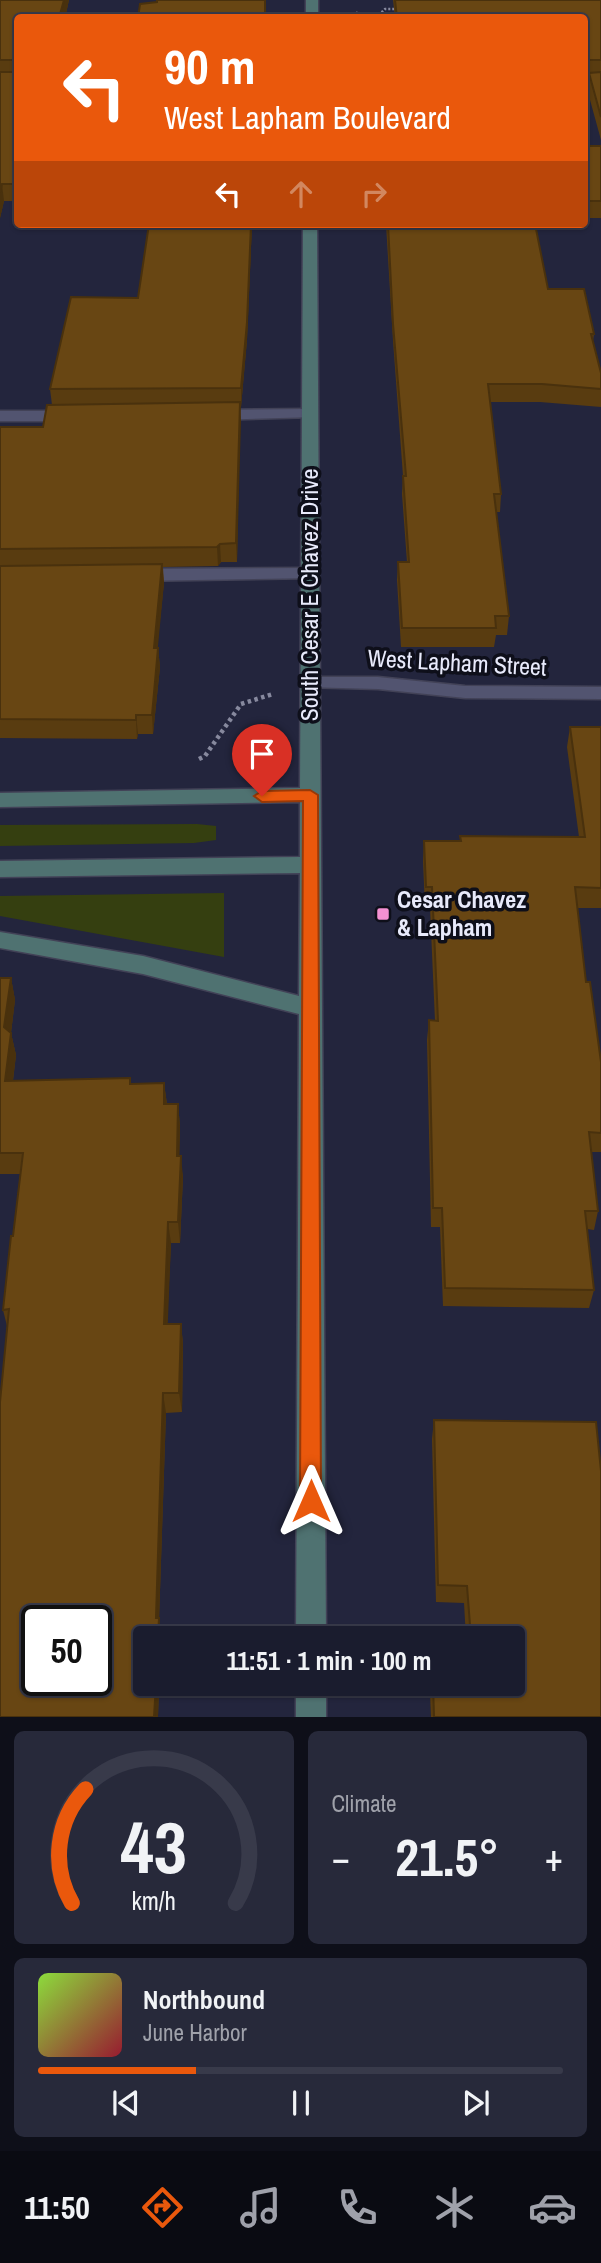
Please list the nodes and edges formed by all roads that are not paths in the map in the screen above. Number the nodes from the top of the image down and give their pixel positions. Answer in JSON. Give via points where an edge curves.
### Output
{"nodes":[{"id":1,"x":310,"y":228,"type":"edge"},
{"id":2,"x":309,"y":414,"type":"junction"},
{"id":3,"x":191,"y":415,"type":"edge"},
{"id":4,"x":0,"y":416,"type":"edge"},
{"id":5,"x":82,"y":416,"type":"edge"},
{"id":6,"x":309,"y":574,"type":"junction"},
{"id":7,"x":125,"y":575,"type":"edge"},
{"id":8,"x":311,"y":683,"type":"junction"},
{"id":9,"x":601,"y":693,"type":"edge"},
{"id":10,"x":310,"y":795,"type":"junction"},
{"id":11,"x":0,"y":800,"type":"edge"},
{"id":12,"x":310,"y":865,"type":"junction"},
{"id":13,"x":0,"y":869,"type":"edge"},
{"id":14,"x":0,"y":940,"type":"edge"},
{"id":15,"x":310,"y":1008,"type":"junction"},
{"id":16,"x":311,"y":1626,"type":"edge"},
{"id":17,"x":311,"y":1696,"type":"edge"},
{"id":18,"x":311,"y":1717,"type":"edge"}],
"edges":[{"from":1,"to":2,"type":"main road","name":"South Cesar E Chavez Drive"},
{"from":2,"to":3,"type":"street"},
{"from":2,"to":6,"type":"main road","name":"South Cesar E Chavez Drive"},
{"from":4,"to":5,"type":"street"},
{"from":6,"to":7,"type":"street"},
{"from":6,"to":8,"type":"main road","name":"South Cesar E Chavez Drive"},
{"from":8,"to":9,"type":"street","name":"West Lapham Street","via":[[378,683],[465,692]]},
{"from":8,"to":10,"type":"main road","name":"South Cesar E Chavez Drive"},
{"from":10,"to":11,"type":"main road"},
{"from":10,"to":12,"type":"main road","name":"South Cesar E Chavez Drive"},
{"from":12,"to":13,"type":"main road"},
{"from":12,"to":15,"type":"main road","name":"South Cesar E Chavez Drive"},
{"from":14,"to":15,"type":"main road","via":[[143,965]]},
{"from":15,"to":16,"type":"main road","name":"South Cesar E Chavez Drive"},
{"from":17,"to":18,"type":"main road"}]}
